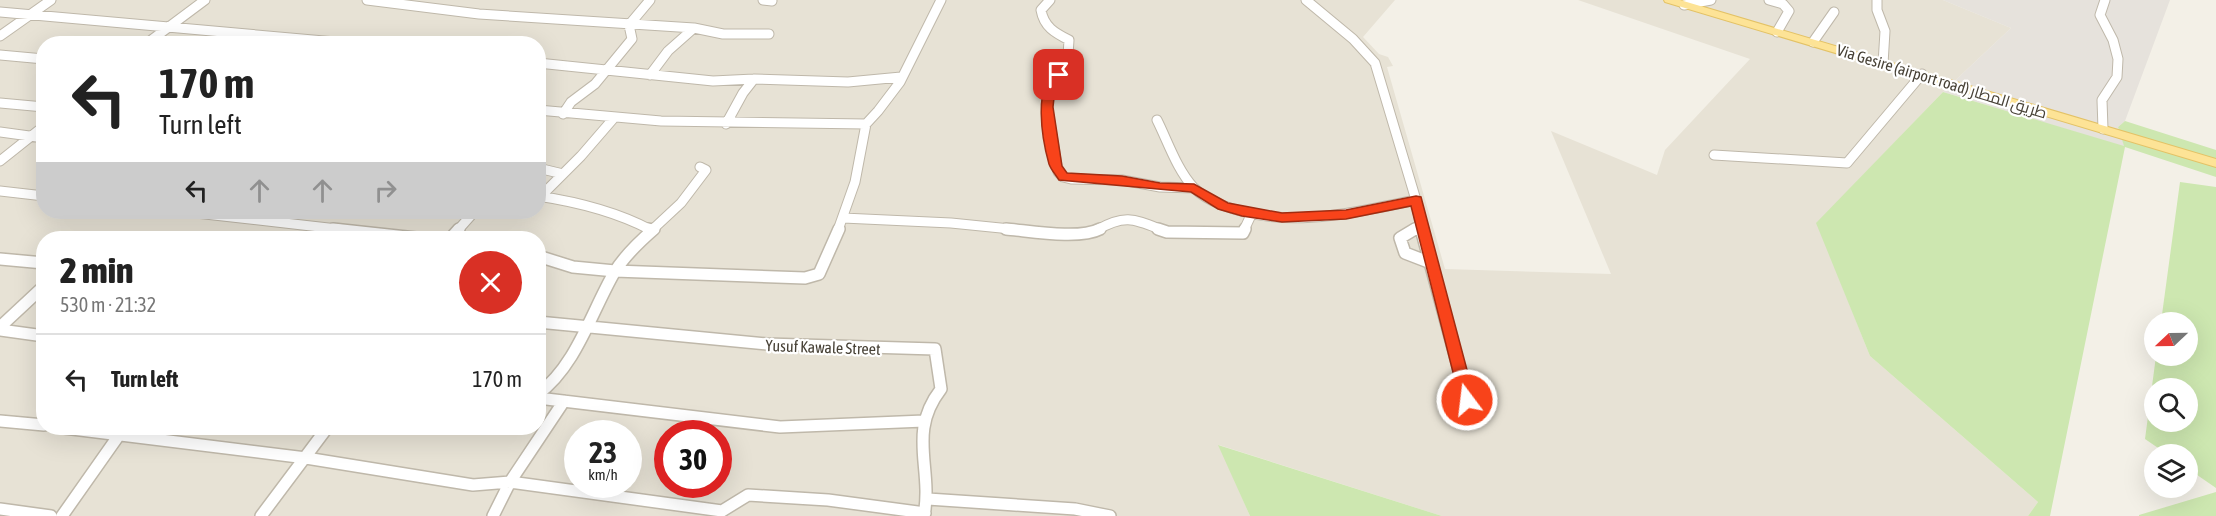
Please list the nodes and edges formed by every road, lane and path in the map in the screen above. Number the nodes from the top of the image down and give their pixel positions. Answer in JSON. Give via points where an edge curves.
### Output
{"nodes":[{"id":1,"x":51,"y":0,"type":"edge"},
{"id":2,"x":205,"y":0,"type":"edge"},
{"id":3,"x":367,"y":0,"type":"edge"},
{"id":4,"x":650,"y":0,"type":"edge"},
{"id":5,"x":941,"y":0,"type":"edge"},
{"id":6,"x":1050,"y":0,"type":"edge"},
{"id":7,"x":1306,"y":0,"type":"edge"},
{"id":8,"x":1669,"y":0,"type":"edge"},
{"id":9,"x":1711,"y":0,"type":"edge"},
{"id":10,"x":1769,"y":0,"type":"edge"},
{"id":11,"x":1877,"y":0,"type":"edge"},
{"id":12,"x":2105,"y":0,"type":"edge"},
{"id":13,"x":1684,"y":5,"type":"junction"},
{"id":14,"x":0,"y":12,"type":"edge"},
{"id":15,"x":1834,"y":12,"type":"dead end"},
{"id":16,"x":32,"y":14,"type":"junction"},
{"id":17,"x":629,"y":25,"type":"junction"},
{"id":18,"x":168,"y":26,"type":"junction"},
{"id":19,"x":694,"y":28,"type":"junction"},
{"id":20,"x":1777,"y":32,"type":"junction"},
{"id":21,"x":769,"y":34,"type":"dead end"},
{"id":22,"x":0,"y":36,"type":"edge"},
{"id":23,"x":156,"y":36,"type":"edge"},
{"id":24,"x":274,"y":36,"type":"edge"},
{"id":25,"x":1813,"y":42,"type":"junction"},
{"id":26,"x":0,"y":55,"type":"edge"},
{"id":27,"x":36,"y":58,"type":"edge"},
{"id":28,"x":546,"y":64,"type":"edge"},
{"id":29,"x":1883,"y":64,"type":"junction"},
{"id":30,"x":604,"y":70,"type":"junction"},
{"id":31,"x":1922,"y":74,"type":"junction"},
{"id":32,"x":650,"y":75,"type":"junction"},
{"id":33,"x":901,"y":76,"type":"junction"},
{"id":34,"x":754,"y":79,"type":"junction"},
{"id":35,"x":0,"y":103,"type":"edge"},
{"id":36,"x":36,"y":106,"type":"edge"},
{"id":37,"x":546,"y":111,"type":"edge"},
{"id":38,"x":563,"y":114,"type":"junction"},
{"id":39,"x":613,"y":119,"type":"junction"},
{"id":40,"x":1157,"y":120,"type":"dead end"},
{"id":41,"x":726,"y":124,"type":"junction"},
{"id":42,"x":866,"y":124,"type":"junction"},
{"id":43,"x":2103,"y":129,"type":"junction"},
{"id":44,"x":0,"y":132,"type":"edge"},
{"id":45,"x":36,"y":132,"type":"edge"},
{"id":46,"x":31,"y":135,"type":"junction"},
{"id":47,"x":36,"y":136,"type":"edge"},
{"id":48,"x":1714,"y":155,"type":"dead end"},
{"id":49,"x":0,"y":161,"type":"edge"},
{"id":50,"x":2216,"y":163,"type":"edge"},
{"id":51,"x":700,"y":167,"type":"dead end"},
{"id":52,"x":546,"y":170,"type":"edge"},
{"id":53,"x":563,"y":174,"type":"junction"},
{"id":54,"x":1194,"y":188,"type":"junction"},
{"id":55,"x":546,"y":190,"type":"edge"},
{"id":56,"x":0,"y":191,"type":"edge"},
{"id":57,"x":36,"y":195,"type":"edge"},
{"id":58,"x":546,"y":197,"type":"edge"},
{"id":59,"x":1416,"y":200,"type":"junction"},
{"id":60,"x":1252,"y":213,"type":"junction"},
{"id":61,"x":843,"y":218,"type":"junction"},
{"id":62,"x":237,"y":219,"type":"edge"},
{"id":63,"x":468,"y":219,"type":"edge"},
{"id":64,"x":1420,"y":225,"type":"junction"},
{"id":65,"x":651,"y":230,"type":"junction"},
{"id":66,"x":322,"y":231,"type":"edge"},
{"id":67,"x":457,"y":231,"type":"edge"},
{"id":68,"x":0,"y":259,"type":"edge"},
{"id":69,"x":546,"y":259,"type":"edge"},
{"id":70,"x":36,"y":262,"type":"edge"},
{"id":71,"x":1431,"y":264,"type":"junction"},
{"id":72,"x":615,"y":271,"type":"junction"},
{"id":73,"x":36,"y":294,"type":"edge"},
{"id":74,"x":546,"y":323,"type":"edge"},
{"id":75,"x":0,"y":329,"type":"edge"},
{"id":76,"x":585,"y":329,"type":"junction"},
{"id":77,"x":36,"y":335,"type":"edge"},
{"id":78,"x":546,"y":389,"type":"edge"},
{"id":79,"x":546,"y":398,"type":"edge"},
{"id":80,"x":1467,"y":400,"type":"dead end"},
{"id":81,"x":564,"y":401,"type":"junction"},
{"id":82,"x":0,"y":421,"type":"edge"},
{"id":83,"x":924,"y":421,"type":"junction"},
{"id":84,"x":36,"y":424,"type":"edge"},
{"id":85,"x":546,"y":428,"type":"edge"},
{"id":86,"x":108,"y":435,"type":"edge"},
{"id":87,"x":133,"y":435,"type":"edge"},
{"id":88,"x":322,"y":435,"type":"edge"},
{"id":89,"x":541,"y":435,"type":"edge"},
{"id":90,"x":306,"y":458,"type":"junction"},
{"id":91,"x":510,"y":482,"type":"junction"},
{"id":92,"x":0,"y":508,"type":"edge"},
{"id":93,"x":925,"y":509,"type":"edge"},
{"id":94,"x":51,"y":516,"type":"edge"},
{"id":95,"x":62,"y":516,"type":"edge"},
{"id":96,"x":261,"y":516,"type":"edge"},
{"id":97,"x":494,"y":516,"type":"edge"},
{"id":98,"x":1110,"y":516,"type":"edge"}],
"edges":[{"from":1,"to":16,"type":"street"},
{"from":2,"to":18,"type":"street"},
{"from":3,"to":17,"type":"street","via":[[461,7],[479,14]]},
{"from":4,"to":17,"type":"street"},
{"from":5,"to":33,"type":"street"},
{"from":6,"to":54,"type":"street","via":[[1041,10],[1042,18],[1048,27],[1069,40],[1068,55],[1046,97],[1058,172],[1071,179]]},
{"from":7,"to":59,"type":"street","via":[[1375,63]]},
{"from":8,"to":13,"type":"main road","name":"Via Gesire (airport road) طريق المطار"},
{"from":9,"to":13,"type":"street"},
{"from":10,"to":20,"type":"street","via":[[1783,4],[1789,11]]},
{"from":11,"to":29,"type":"street","via":[[1885,31]]},
{"from":12,"to":43,"type":"street","via":[[2100,15],[2118,54],[2119,66],[2112,86],[2103,94]]},
{"from":13,"to":20,"type":"main road","name":"Via Gesire (airport road) طريق المطار"},
{"from":14,"to":16,"type":"street"},
{"from":15,"to":25,"type":"street"},
{"from":16,"to":18,"type":"street"},
{"from":16,"to":22,"type":"street"},
{"from":17,"to":19,"type":"street"},
{"from":17,"to":30,"type":"street","via":[[632,39]]},
{"from":18,"to":23,"type":"street"},
{"from":18,"to":24,"type":"street"},
{"from":19,"to":21,"type":"street","via":[[723,34]]},
{"from":19,"to":32,"type":"street","via":[[668,51]]},
{"from":20,"to":25,"type":"main road","name":"Via Gesire (airport road) طريق المطار"},
{"from":25,"to":29,"type":"main road","name":"Via Gesire (airport road) طريق المطار"},
{"from":26,"to":27,"type":"street"},
{"from":28,"to":30,"type":"street"},
{"from":29,"to":31,"type":"main road","name":"Via Gesire (airport road) طريق المطار"},
{"from":30,"to":32,"type":"street"},
{"from":30,"to":38,"type":"street"},
{"from":31,"to":43,"type":"main road","name":"Via Gesire (airport road) طريق المطار"},
{"from":31,"to":48,"type":"street","via":[[1847,163]]},
{"from":32,"to":34,"type":"street","via":[[712,81]]},
{"from":33,"to":34,"type":"street","via":[[848,82]]},
{"from":33,"to":42,"type":"street","via":[[878,113]]},
{"from":34,"to":41,"type":"street"},
{"from":35,"to":36,"type":"street"},
{"from":37,"to":38,"type":"street"},
{"from":38,"to":39,"type":"street"},
{"from":39,"to":41,"type":"street"},
{"from":39,"to":53,"type":"street"},
{"from":40,"to":54,"type":"street"},
{"from":41,"to":42,"type":"street"},
{"from":42,"to":61,"type":"street","via":[[863,155]]},
{"from":43,"to":50,"type":"main road","name":"Via Gesire (airport road) طريق المطار"},
{"from":44,"to":46,"type":"street"},
{"from":45,"to":46,"type":"street"},
{"from":46,"to":47,"type":"street"},
{"from":46,"to":49,"type":"street"},
{"from":51,"to":65,"type":"street","via":[[706,170],[697,184]]},
{"from":52,"to":53,"type":"street"},
{"from":53,"to":55,"type":"street"},
{"from":54,"to":60,"type":"street","via":[[1223,206]]},
{"from":56,"to":57,"type":"street"},
{"from":58,"to":65,"type":"street","via":[[597,207]]},
{"from":59,"to":60,"type":"street","via":[[1346,214],[1282,218]]},
{"from":59,"to":64,"type":"street"},
{"from":60,"to":61,"type":"street","via":[[1243,233],[1167,232],[1132,218],[1113,221],[1092,233],[1049,234],[951,223]]},
{"from":61,"to":72,"type":"street","via":[[819,274],[814,277]]},
{"from":62,"to":66,"type":"street"},
{"from":63,"to":67,"type":"street"},
{"from":64,"to":71,"type":"street"},
{"from":64,"to":71,"type":"street","via":[[1400,238],[1405,253]]},
{"from":65,"to":72,"type":"street"},
{"from":68,"to":70,"type":"street"},
{"from":69,"to":72,"type":"street","via":[[573,267]]},
{"from":71,"to":80,"type":"street"},
{"from":72,"to":76,"type":"street"},
{"from":73,"to":75,"type":"street"},
{"from":74,"to":76,"type":"street","name":"Yusuf Kawale Street"},
{"from":75,"to":77,"type":"street"},
{"from":76,"to":78,"type":"street"},
{"from":76,"to":83,"type":"street","name":"Yusuf Kawale Street","via":[[776,346],[935,349],[941,389]]},
{"from":79,"to":81,"type":"street"},
{"from":81,"to":83,"type":"street","via":[[780,427]]},
{"from":81,"to":85,"type":"street"},
{"from":82,"to":84,"type":"street"},
{"from":83,"to":93,"type":"street","name":"Yusuf Kawale Street"},
{"from":86,"to":95,"type":"street"},
{"from":87,"to":90,"type":"street"},
{"from":88,"to":90,"type":"street"},
{"from":89,"to":91,"type":"street"},
{"from":90,"to":91,"type":"street","via":[[473,485]]},
{"from":90,"to":96,"type":"street"},
{"from":91,"to":93,"type":"street","via":[[722,511],[748,495]]},
{"from":91,"to":97,"type":"street","via":[[496,504]]},
{"from":92,"to":94,"type":"street"},
{"from":93,"to":98,"type":"street","via":[[1074,509]]}]}
